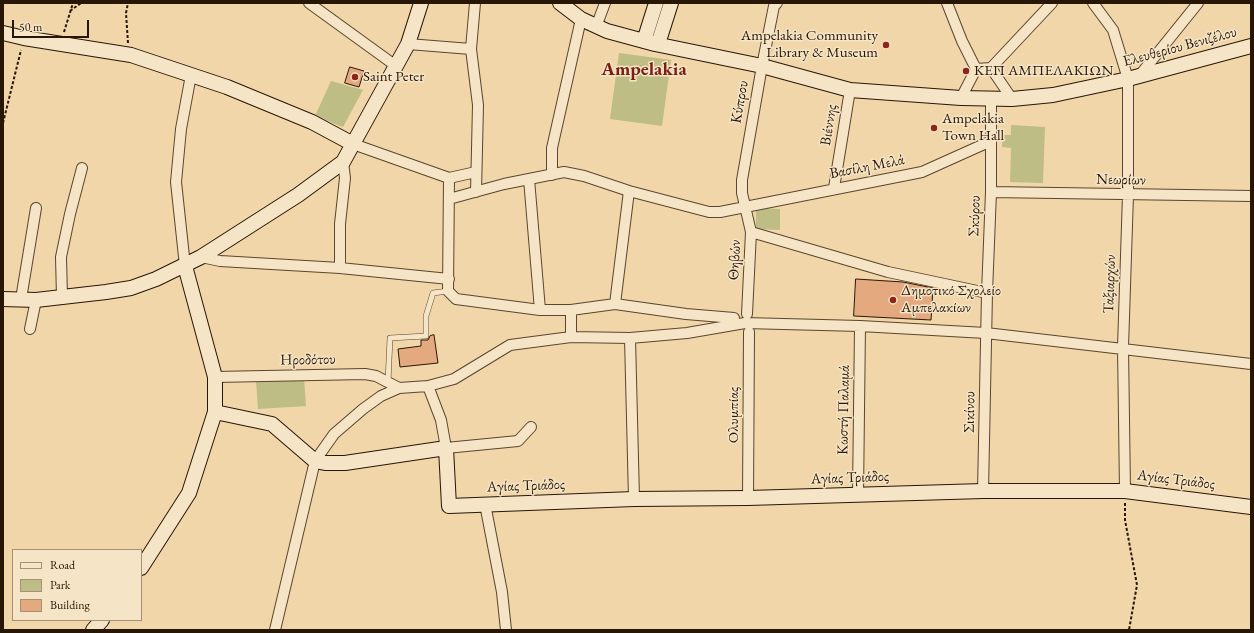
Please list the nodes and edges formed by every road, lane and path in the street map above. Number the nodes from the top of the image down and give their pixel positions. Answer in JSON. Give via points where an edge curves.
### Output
{"nodes":[{"id":1,"x":73,"y":3,"type":"edge"},
{"id":2,"x":81,"y":3,"type":"edge"},
{"id":3,"x":128,"y":3,"type":"edge"},
{"id":4,"x":309,"y":3,"type":"edge"},
{"id":5,"x":421,"y":3,"type":"edge"},
{"id":6,"x":475,"y":3,"type":"edge"},
{"id":7,"x":560,"y":3,"type":"edge"},
{"id":8,"x":605,"y":3,"type":"edge"},
{"id":9,"x":656,"y":3,"type":"edge"},
{"id":10,"x":671,"y":3,"type":"edge"},
{"id":11,"x":777,"y":3,"type":"edge"},
{"id":12,"x":947,"y":3,"type":"edge"},
{"id":13,"x":1052,"y":3,"type":"edge"},
{"id":14,"x":1093,"y":3,"type":"edge"},
{"id":15,"x":1198,"y":3,"type":"edge"},
{"id":16,"x":70,"y":11,"type":"junction"},
{"id":17,"x":581,"y":19,"type":"junction"},
{"id":18,"x":596,"y":27,"type":"junction"},
{"id":19,"x":3,"y":33,"type":"edge"},
{"id":20,"x":24,"y":38,"type":"junction"},
{"id":21,"x":644,"y":41,"type":"junction"},
{"id":22,"x":61,"y":43,"type":"junction"},
{"id":23,"x":408,"y":44,"type":"junction"},
{"id":24,"x":658,"y":44,"type":"junction"},
{"id":25,"x":1251,"y":46,"type":"edge"},
{"id":26,"x":471,"y":49,"type":"junction"},
{"id":27,"x":131,"y":56,"type":"junction"},
{"id":28,"x":396,"y":66,"type":"junction"},
{"id":29,"x":762,"y":66,"type":"junction"},
{"id":30,"x":991,"y":68,"type":"junction"},
{"id":31,"x":976,"y":69,"type":"junction"},
{"id":32,"x":191,"y":75,"type":"junction"},
{"id":33,"x":1134,"y":77,"type":"junction"},
{"id":34,"x":850,"y":90,"type":"junction"},
{"id":35,"x":961,"y":98,"type":"junction"},
{"id":36,"x":1012,"y":99,"type":"junction"},
{"id":37,"x":991,"y":100,"type":"junction"},
{"id":38,"x":3,"y":122,"type":"edge"},
{"id":39,"x":991,"y":141,"type":"junction"},
{"id":40,"x":353,"y":144,"type":"junction"},
{"id":41,"x":342,"y":162,"type":"junction"},
{"id":42,"x":82,"y":168,"type":"dead end"},
{"id":43,"x":476,"y":172,"type":"junction"},
{"id":44,"x":552,"y":175,"type":"junction"},
{"id":45,"x":449,"y":178,"type":"junction"},
{"id":46,"x":528,"y":179,"type":"junction"},
{"id":47,"x":834,"y":188,"type":"junction"},
{"id":48,"x":629,"y":191,"type":"junction"},
{"id":49,"x":476,"y":192,"type":"junction"},
{"id":50,"x":991,"y":192,"type":"junction"},
{"id":51,"x":1128,"y":195,"type":"junction"},
{"id":52,"x":1251,"y":196,"type":"edge"},
{"id":53,"x":449,"y":199,"type":"junction"},
{"id":54,"x":745,"y":207,"type":"junction"},
{"id":55,"x":36,"y":208,"type":"dead end"},
{"id":56,"x":751,"y":232,"type":"junction"},
{"id":57,"x":201,"y":257,"type":"junction"},
{"id":58,"x":184,"y":266,"type":"junction"},
{"id":59,"x":340,"y":268,"type":"junction"},
{"id":60,"x":449,"y":279,"type":"junction"},
{"id":61,"x":448,"y":291,"type":"junction"},
{"id":62,"x":987,"y":293,"type":"junction"},
{"id":63,"x":62,"y":297,"type":"junction"},
{"id":64,"x":3,"y":299,"type":"edge"},
{"id":65,"x":21,"y":299,"type":"junction"},
{"id":66,"x":36,"y":300,"type":"junction"},
{"id":67,"x":615,"y":304,"type":"junction"},
{"id":68,"x":540,"y":310,"type":"junction"},
{"id":69,"x":572,"y":310,"type":"junction"},
{"id":70,"x":686,"y":314,"type":"junction"},
{"id":71,"x":747,"y":314,"type":"dead end"},
{"id":72,"x":734,"y":318,"type":"dead end"},
{"id":73,"x":860,"y":326,"type":"junction"},
{"id":74,"x":30,"y":329,"type":"dead end"},
{"id":75,"x":750,"y":332,"type":"dead end"},
{"id":76,"x":687,"y":333,"type":"junction"},
{"id":77,"x":986,"y":333,"type":"junction"},
{"id":78,"x":571,"y":337,"type":"junction"},
{"id":79,"x":630,"y":338,"type":"junction"},
{"id":80,"x":1122,"y":347,"type":"junction"},
{"id":81,"x":1251,"y":364,"type":"edge"},
{"id":82,"x":215,"y":377,"type":"junction"},
{"id":83,"x":388,"y":382,"type":"junction"},
{"id":84,"x":428,"y":386,"type":"junction"},
{"id":85,"x":399,"y":388,"type":"junction"},
{"id":86,"x":215,"y":412,"type":"junction"},
{"id":87,"x":531,"y":427,"type":"dead end"},
{"id":88,"x":446,"y":448,"type":"junction"},
{"id":89,"x":315,"y":461,"type":"junction"},
{"id":90,"x":1124,"y":490,"type":"junction"},
{"id":91,"x":983,"y":491,"type":"junction"},
{"id":92,"x":858,"y":495,"type":"junction"},
{"id":93,"x":748,"y":498,"type":"junction"},
{"id":94,"x":634,"y":499,"type":"junction"},
{"id":95,"x":485,"y":504,"type":"junction"},
{"id":96,"x":1251,"y":507,"type":"edge"},
{"id":97,"x":142,"y":566,"type":"edge"},
{"id":98,"x":101,"y":621,"type":"edge"},
{"id":99,"x":93,"y":630,"type":"edge"},
{"id":100,"x":275,"y":630,"type":"edge"},
{"id":101,"x":506,"y":630,"type":"edge"},
{"id":102,"x":1129,"y":630,"type":"edge"}],
"edges":[{"from":1,"to":16,"type":"path"},
{"from":2,"to":16,"type":"path"},
{"from":3,"to":27,"type":"path","via":[[126,33]]},
{"from":4,"to":28,"type":"street"},
{"from":5,"to":23,"type":"street"},
{"from":6,"to":26,"type":"street"},
{"from":7,"to":17,"type":"street","name":"Ελευθερίου Βενιζέλου"},
{"from":8,"to":18,"type":"street"},
{"from":9,"to":21,"type":"street"},
{"from":10,"to":24,"type":"street"},
{"from":11,"to":29,"type":"street","name":"Κύπρου","via":[[774,6]]},
{"from":12,"to":31,"type":"street"},
{"from":13,"to":30,"type":"street"},
{"from":14,"to":33,"type":"street","name":"Ταξιαρχών","via":[[1113,30]]},
{"from":15,"to":33,"type":"street"},
{"from":16,"to":22,"type":"path"},
{"from":17,"to":18,"type":"street","name":"Ελευθερίου Βενιζέλου"},
{"from":17,"to":44,"type":"street","via":[[552,148]]},
{"from":18,"to":21,"type":"street","name":"Ελευθερίου Βενιζέλου"},
{"from":19,"to":20,"type":"street"},
{"from":20,"to":22,"type":"street"},
{"from":20,"to":38,"type":"path"},
{"from":21,"to":24,"type":"street","name":"Ελευθερίου Βενιζέλου"},
{"from":22,"to":27,"type":"street"},
{"from":23,"to":26,"type":"street"},
{"from":23,"to":28,"type":"street"},
{"from":24,"to":29,"type":"street","name":"Ελευθερίου Βενιζέλου"},
{"from":25,"to":33,"type":"street","name":"Ελευθερίου Βενιζέλου"},
{"from":26,"to":43,"type":"street","via":[[478,105]]},
{"from":27,"to":32,"type":"street"},
{"from":28,"to":40,"type":"street"},
{"from":29,"to":34,"type":"street","name":"Ελευθερίου Βενιζέλου"},
{"from":29,"to":54,"type":"street","name":"Κύπρου","via":[[742,180]]},
{"from":30,"to":31,"type":"street"},
{"from":30,"to":36,"type":"street"},
{"from":31,"to":35,"type":"street"},
{"from":32,"to":40,"type":"street","via":[[312,122]]},
{"from":32,"to":58,"type":"street","via":[[181,129],[176,182]]},
{"from":33,"to":36,"type":"street","name":"Ελευθερίου Βενιζέλου","via":[[1053,95]]},
{"from":33,"to":51,"type":"street","name":"Ταξιαρχών"},
{"from":34,"to":35,"type":"street","name":"Ελευθερίου Βενιζέλου"},
{"from":34,"to":47,"type":"street","name":"Βιέννης"},
{"from":35,"to":37,"type":"street","name":"Ελευθερίου Βενιζέλου"},
{"from":36,"to":37,"type":"street","name":"Ελευθερίου Βενιζέλου"},
{"from":37,"to":39,"type":"street","name":"Σκύρου"},
{"from":39,"to":47,"type":"street","name":"Βασίλη Μελά","via":[[922,172]]},
{"from":39,"to":50,"type":"street","name":"Σκύρου"},
{"from":40,"to":41,"type":"street"},
{"from":40,"to":45,"type":"street"},
{"from":41,"to":57,"type":"street","via":[[298,195]]},
{"from":41,"to":59,"type":"street","via":[[345,178],[340,224]]},
{"from":42,"to":63,"type":"street","via":[[61,256]]},
{"from":43,"to":45,"type":"street"},
{"from":43,"to":49,"type":"street"},
{"from":44,"to":46,"type":"street","name":"Βασίλη Μελά"},
{"from":44,"to":48,"type":"street","name":"Βασίλη Μελά","via":[[564,172],[584,176]]},
{"from":45,"to":53,"type":"street"},
{"from":46,"to":49,"type":"street","name":"Βασίλη Μελά"},
{"from":46,"to":68,"type":"street"},
{"from":47,"to":54,"type":"street","name":"Βασίλη Μελά"},
{"from":48,"to":54,"type":"street","name":"Βασίλη Μελά","via":[[709,212]]},
{"from":48,"to":67,"type":"street"},
{"from":49,"to":53,"type":"street","name":"Βασίλη Μελά"},
{"from":50,"to":51,"type":"street","name":"Νεωρίων"},
{"from":50,"to":62,"type":"street","name":"Σκύρου"},
{"from":51,"to":52,"type":"street","name":"Νεωρίων"},
{"from":51,"to":80,"type":"street","name":"Ταξιαρχών"},
{"from":53,"to":60,"type":"street"},
{"from":54,"to":56,"type":"street","name":"Θηβών"},
{"from":55,"to":65,"type":"street"},
{"from":56,"to":62,"type":"street","via":[[888,272]]},
{"from":56,"to":71,"type":"street","name":"Θηβών"},
{"from":57,"to":58,"type":"street"},
{"from":57,"to":59,"type":"street","via":[[220,261]]},
{"from":58,"to":63,"type":"street","via":[[131,288]]},
{"from":58,"to":82,"type":"street"},
{"from":59,"to":60,"type":"street"},
{"from":60,"to":61,"type":"street"},
{"from":61,"to":68,"type":"street","via":[[456,299]]},
{"from":61,"to":83,"type":"lane","via":[[433,293],[426,316],[426,336],[390,338]]},
{"from":62,"to":77,"type":"street","name":"Σκύρου"},
{"from":63,"to":66,"type":"street"},
{"from":64,"to":65,"type":"street"},
{"from":65,"to":66,"type":"street"},
{"from":66,"to":74,"type":"street"},
{"from":67,"to":69,"type":"street"},
{"from":67,"to":70,"type":"street"},
{"from":68,"to":69,"type":"street"},
{"from":69,"to":78,"type":"street"},
{"from":70,"to":72,"type":"street"},
{"from":70,"to":76,"type":"street"},
{"from":73,"to":76,"type":"street","via":[[745,323]]},
{"from":73,"to":77,"type":"street"},
{"from":73,"to":92,"type":"street","name":"Κωστή Παλαμά"},
{"from":75,"to":93,"type":"street","name":"Ολυμπίας"},
{"from":76,"to":79,"type":"street"},
{"from":77,"to":80,"type":"street"},
{"from":77,"to":91,"type":"street","name":"Σικίνου"},
{"from":78,"to":79,"type":"street"},
{"from":78,"to":84,"type":"street","via":[[510,345],[454,379]]},
{"from":79,"to":94,"type":"street"},
{"from":80,"to":81,"type":"street"},
{"from":80,"to":90,"type":"street","name":"Ταξιαρχών"},
{"from":82,"to":83,"type":"street","name":"Ηροδότου","via":[[365,374]]},
{"from":82,"to":86,"type":"street"},
{"from":83,"to":85,"type":"street","name":"Ηροδότου"},
{"from":84,"to":85,"type":"street"},
{"from":84,"to":88,"type":"street","via":[[441,420]]},
{"from":85,"to":89,"type":"street","via":[[381,396],[334,434]]},
{"from":86,"to":89,"type":"street","via":[[272,424]]},
{"from":86,"to":97,"type":"street","via":[[189,493]]},
{"from":87,"to":88,"type":"street","via":[[518,440]]},
{"from":88,"to":89,"type":"street","via":[[345,463]]},
{"from":88,"to":95,"type":"street","name":"Αγίας Τριάδος","via":[[449,506]]},
{"from":89,"to":100,"type":"street"},
{"from":90,"to":91,"type":"street","name":"Αγίας Τριάδος"},
{"from":90,"to":96,"type":"street","name":"Αγίας Τριάδος"},
{"from":90,"to":102,"type":"path","via":[[1125,520],[1137,585]]},
{"from":91,"to":92,"type":"street","name":"Αγίας Τριάδος"},
{"from":92,"to":93,"type":"street","name":"Αγίας Τριάδος"},
{"from":93,"to":94,"type":"street","name":"Αγίας Τριάδος"},
{"from":94,"to":95,"type":"street","name":"Αγίας Τριάδος"},
{"from":95,"to":101,"type":"street","via":[[502,592]]},
{"from":98,"to":99,"type":"street"}]}
